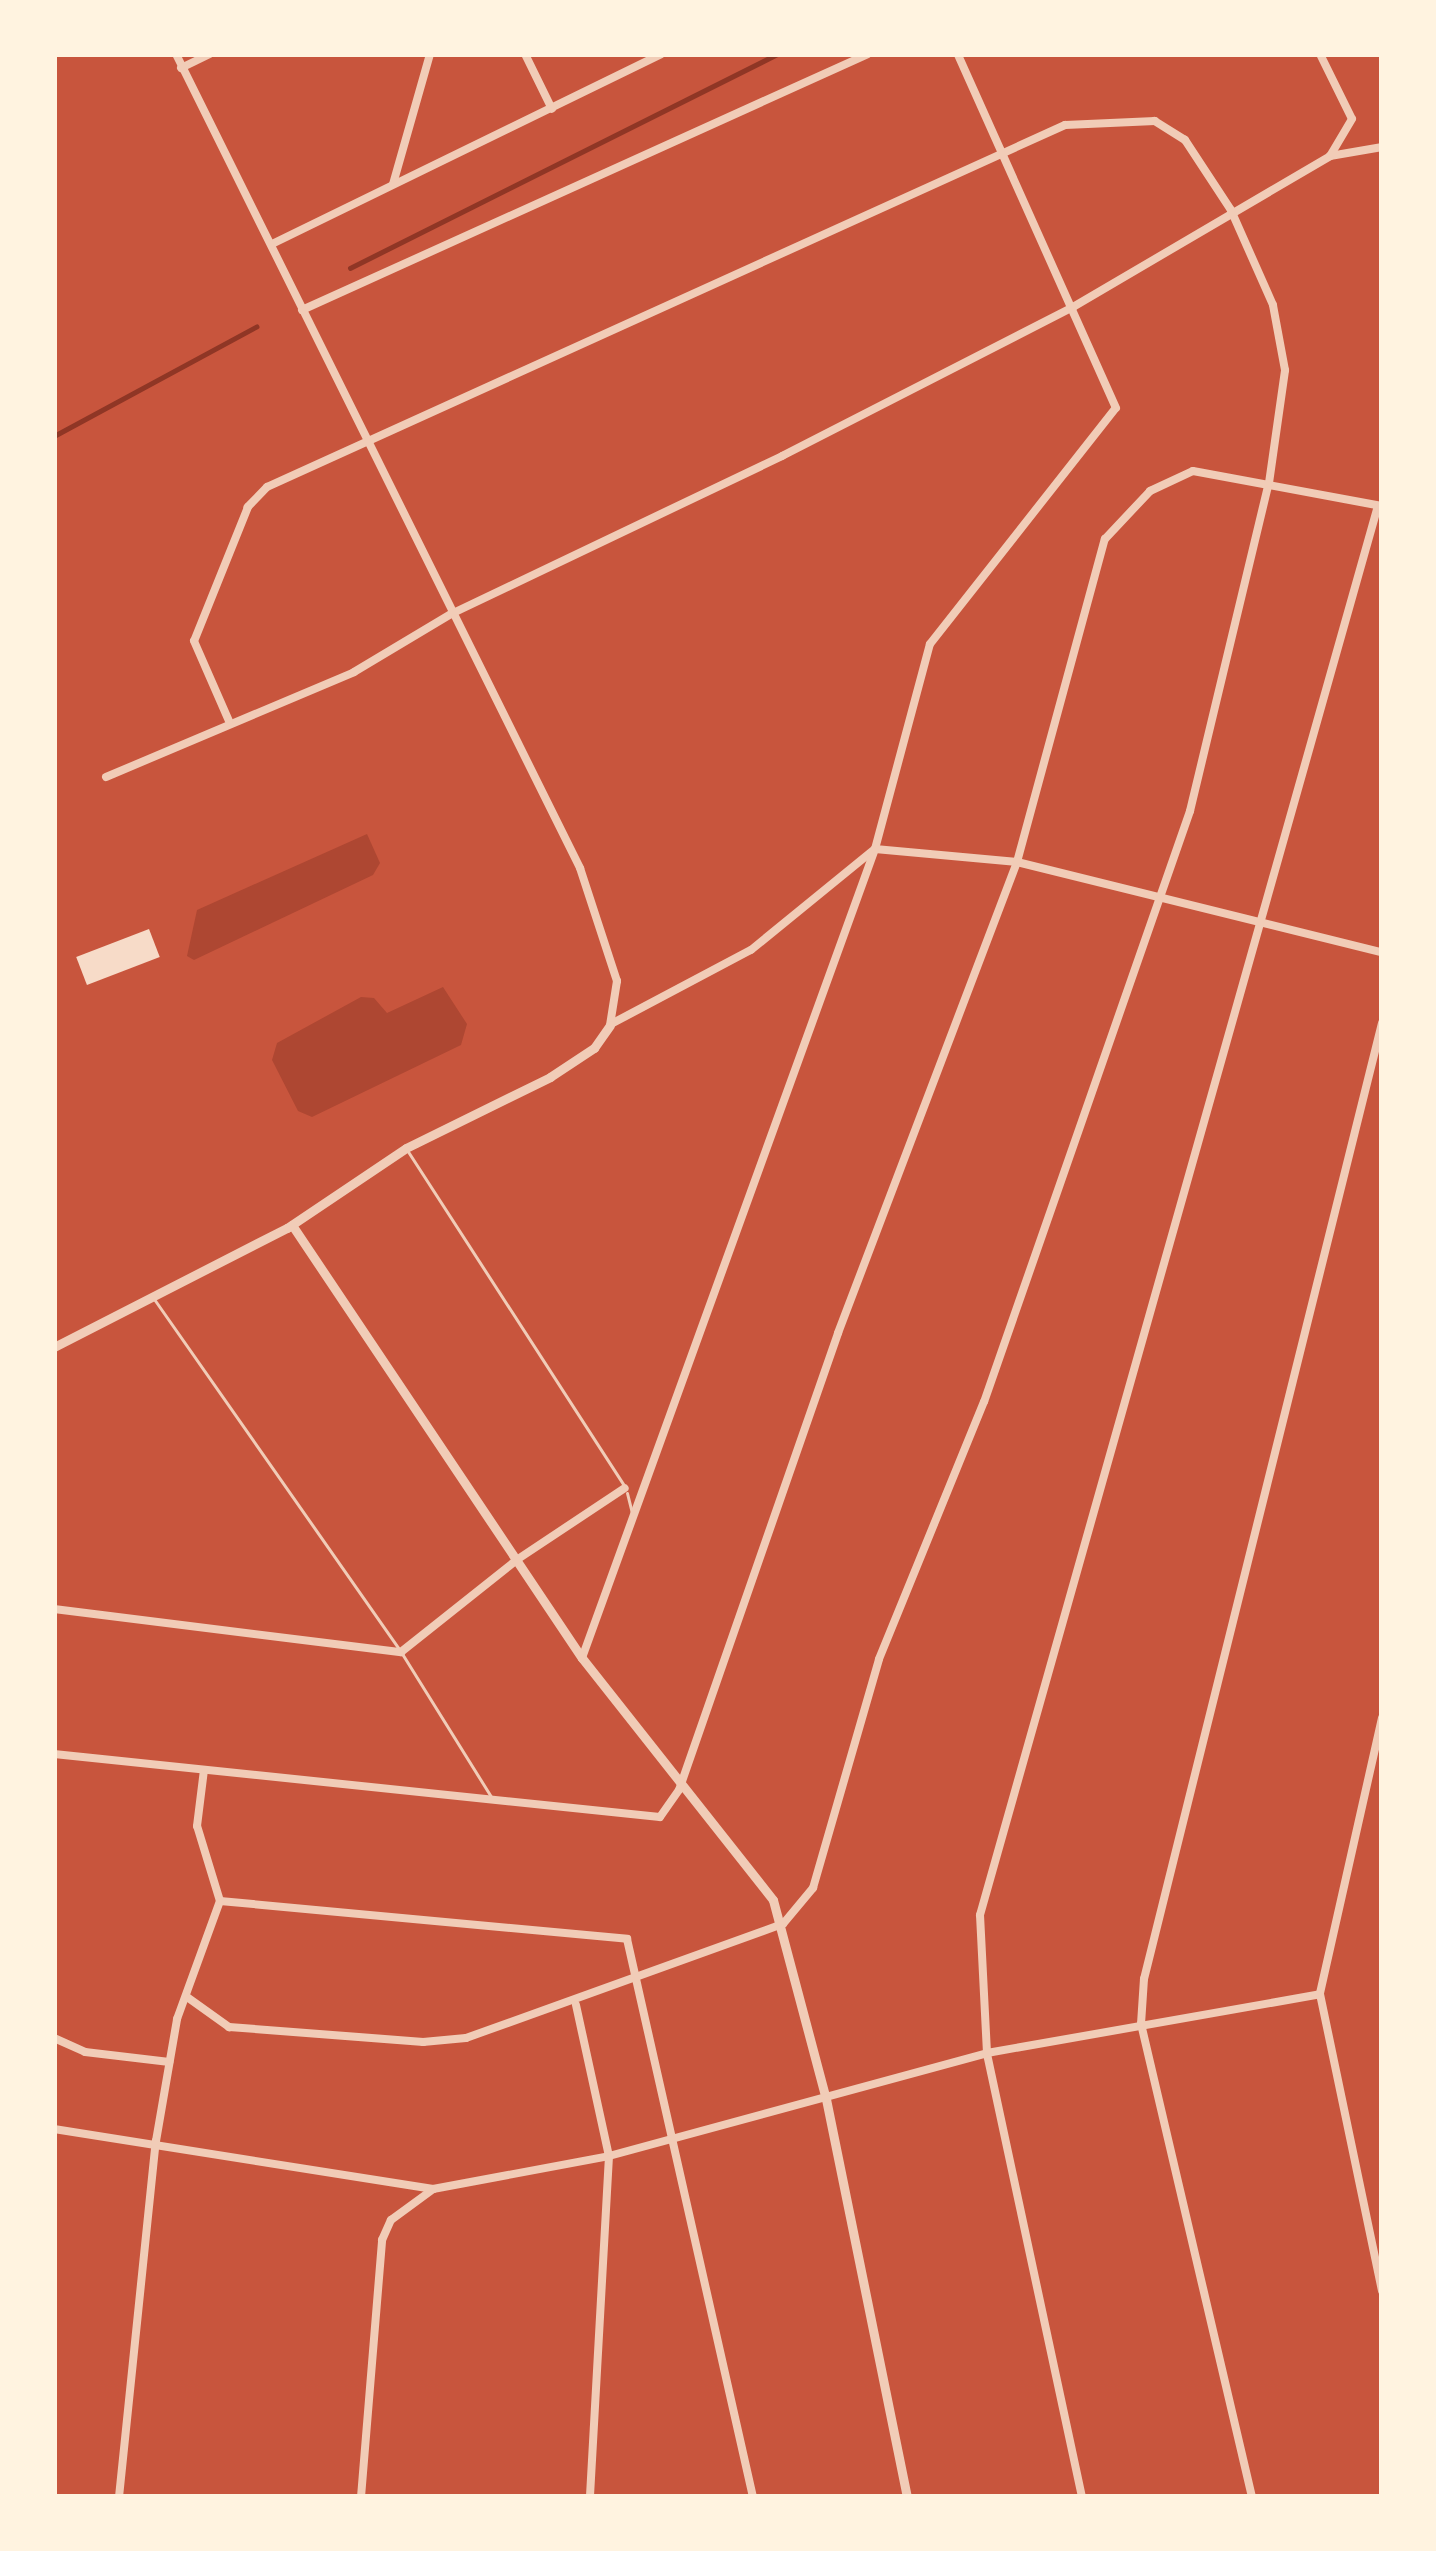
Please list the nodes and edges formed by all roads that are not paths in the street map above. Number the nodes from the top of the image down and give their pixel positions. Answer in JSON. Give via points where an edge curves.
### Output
{"nodes":[{"id":1,"x":176,"y":54,"type":"edge"},
{"id":2,"x":211,"y":54,"type":"edge"},
{"id":3,"x":430,"y":54,"type":"edge"},
{"id":4,"x":525,"y":54,"type":"edge"},
{"id":5,"x":661,"y":54,"type":"edge"},
{"id":6,"x":868,"y":54,"type":"edge"},
{"id":7,"x":958,"y":54,"type":"edge"},
{"id":8,"x":1320,"y":54,"type":"edge"},
{"id":9,"x":182,"y":68,"type":"junction"},
{"id":10,"x":552,"y":109,"type":"junction"},
{"id":11,"x":1382,"y":147,"type":"edge"},
{"id":12,"x":1003,"y":152,"type":"junction"},
{"id":13,"x":1330,"y":156,"type":"junction"},
{"id":14,"x":393,"y":186,"type":"junction"},
{"id":15,"x":1231,"y":210,"type":"junction"},
{"id":16,"x":272,"y":244,"type":"junction"},
{"id":17,"x":1073,"y":307,"type":"junction"},
{"id":18,"x":302,"y":310,"type":"junction"},
{"id":19,"x":368,"y":445,"type":"junction"},
{"id":20,"x":1269,"y":483,"type":"junction"},
{"id":21,"x":1380,"y":506,"type":"edge"},
{"id":22,"x":451,"y":614,"type":"junction"},
{"id":23,"x":229,"y":721,"type":"junction"},
{"id":24,"x":106,"y":777,"type":"dead end"},
{"id":25,"x":875,"y":849,"type":"junction"},
{"id":26,"x":1017,"y":862,"type":"junction"},
{"id":27,"x":1159,"y":902,"type":"junction"},
{"id":28,"x":1262,"y":922,"type":"junction"},
{"id":29,"x":1382,"y":952,"type":"edge"},
{"id":30,"x":1382,"y":1023,"type":"edge"},
{"id":31,"x":610,"y":1025,"type":"junction"},
{"id":32,"x":406,"y":1148,"type":"junction"},
{"id":33,"x":292,"y":1225,"type":"junction"},
{"id":34,"x":153,"y":1298,"type":"junction"},
{"id":35,"x":54,"y":1347,"type":"edge"},
{"id":36,"x":625,"y":1488,"type":"junction"},
{"id":37,"x":634,"y":1518,"type":"junction"},
{"id":38,"x":518,"y":1558,"type":"junction"},
{"id":39,"x":54,"y":1609,"type":"edge"},
{"id":40,"x":401,"y":1652,"type":"junction"},
{"id":41,"x":582,"y":1658,"type":"junction"},
{"id":42,"x":1382,"y":1718,"type":"edge"},
{"id":43,"x":54,"y":1754,"type":"edge"},
{"id":44,"x":204,"y":1770,"type":"junction"},
{"id":45,"x":679,"y":1790,"type":"junction"},
{"id":46,"x":494,"y":1802,"type":"junction"},
{"id":47,"x":220,"y":1901,"type":"junction"},
{"id":48,"x":783,"y":1924,"type":"junction"},
{"id":49,"x":641,"y":1980,"type":"junction"},
{"id":50,"x":1319,"y":1994,"type":"junction"},
{"id":51,"x":188,"y":1997,"type":"junction"},
{"id":52,"x":576,"y":2005,"type":"junction"},
{"id":53,"x":1141,"y":2024,"type":"junction"},
{"id":54,"x":54,"y":2038,"type":"edge"},
{"id":55,"x":987,"y":2053,"type":"junction"},
{"id":56,"x":169,"y":2062,"type":"junction"},
{"id":57,"x":826,"y":2099,"type":"junction"},
{"id":58,"x":54,"y":2128,"type":"edge"},
{"id":59,"x":676,"y":2138,"type":"junction"},
{"id":60,"x":156,"y":2141,"type":"junction"},
{"id":61,"x":609,"y":2156,"type":"junction"},
{"id":62,"x":433,"y":2189,"type":"junction"},
{"id":63,"x":1382,"y":2291,"type":"edge"},
{"id":64,"x":118,"y":2497,"type":"edge"},
{"id":65,"x":361,"y":2497,"type":"edge"},
{"id":66,"x":590,"y":2497,"type":"edge"},
{"id":67,"x":753,"y":2497,"type":"edge"},
{"id":68,"x":907,"y":2497,"type":"edge"},
{"id":69,"x":1082,"y":2497,"type":"edge"},
{"id":70,"x":1252,"y":2497,"type":"edge"}],
"edges":[{"from":1,"to":9,"type":"street"},
{"from":2,"to":9,"type":"street"},
{"from":3,"to":14,"type":"street"},
{"from":4,"to":10,"type":"street"},
{"from":5,"to":10,"type":"street"},
{"from":6,"to":18,"type":"street"},
{"from":7,"to":12,"type":"street"},
{"from":8,"to":13,"type":"street","via":[[1352,119]]},
{"from":9,"to":16,"type":"street"},
{"from":10,"to":14,"type":"street"},
{"from":11,"to":13,"type":"street"},
{"from":12,"to":15,"type":"street","via":[[1092,118],[1155,121],[1185,140]]},
{"from":12,"to":17,"type":"street"},
{"from":12,"to":19,"type":"street"},
{"from":13,"to":15,"type":"street"},
{"from":14,"to":16,"type":"street"},
{"from":15,"to":17,"type":"street"},
{"from":15,"to":20,"type":"street","via":[[1282,337]]},
{"from":16,"to":18,"type":"street"},
{"from":17,"to":22,"type":"street"},
{"from":17,"to":25,"type":"street","via":[[1116,408],[930,644]]},
{"from":18,"to":19,"type":"street"},
{"from":19,"to":22,"type":"street"},
{"from":19,"to":23,"type":"street","via":[[267,487],[248,507],[194,641]]},
{"from":20,"to":21,"type":"street"},
{"from":20,"to":26,"type":"street","via":[[1179,474],[1112,526]]},
{"from":20,"to":27,"type":"street","via":[[1190,811]]},
{"from":21,"to":28,"type":"street"},
{"from":22,"to":23,"type":"street","via":[[354,672]]},
{"from":22,"to":31,"type":"street","via":[[580,868],[616,981]]},
{"from":23,"to":24,"type":"street"},
{"from":25,"to":26,"type":"street"},
{"from":25,"to":31,"type":"street","via":[[751,950]]},
{"from":25,"to":37,"type":"street"},
{"from":26,"to":27,"type":"street"},
{"from":26,"to":45,"type":"street","via":[[838,1333]]},
{"from":27,"to":28,"type":"street"},
{"from":27,"to":48,"type":"street","via":[[984,1402],[879,1659],[813,1888]]},
{"from":28,"to":29,"type":"street"},
{"from":28,"to":55,"type":"street","via":[[980,1915]]},
{"from":30,"to":53,"type":"street","via":[[1150,1957]]},
{"from":31,"to":32,"type":"street","via":[[594,1048],[550,1077]]},
{"from":32,"to":33,"type":"street"},
{"from":32,"to":36,"type":"lane"},
{"from":33,"to":34,"type":"street"},
{"from":33,"to":38,"type":"street"},
{"from":34,"to":35,"type":"street"},
{"from":34,"to":40,"type":"lane"},
{"from":36,"to":37,"type":"lane"},
{"from":36,"to":38,"type":"street"},
{"from":37,"to":41,"type":"street"},
{"from":38,"to":40,"type":"street"},
{"from":38,"to":41,"type":"street"},
{"from":39,"to":40,"type":"street"},
{"from":40,"to":46,"type":"lane"},
{"from":41,"to":45,"type":"street"},
{"from":42,"to":50,"type":"street"},
{"from":43,"to":44,"type":"street"},
{"from":44,"to":46,"type":"street"},
{"from":44,"to":47,"type":"street","via":[[197,1826]]},
{"from":45,"to":46,"type":"street","via":[[660,1817]]},
{"from":45,"to":48,"type":"street","via":[[773,1900]]},
{"from":47,"to":49,"type":"street","via":[[619,1933]]},
{"from":47,"to":51,"type":"street"},
{"from":48,"to":49,"type":"street"},
{"from":48,"to":57,"type":"street"},
{"from":49,"to":52,"type":"street"},
{"from":49,"to":59,"type":"street"},
{"from":50,"to":53,"type":"street"},
{"from":50,"to":63,"type":"street"},
{"from":51,"to":52,"type":"street","via":[[229,2027],[423,2042],[466,2038]]},
{"from":51,"to":56,"type":"street"},
{"from":52,"to":61,"type":"street"},
{"from":53,"to":55,"type":"street"},
{"from":53,"to":70,"type":"street"},
{"from":54,"to":56,"type":"street","via":[[85,2052]]},
{"from":55,"to":57,"type":"street"},
{"from":55,"to":69,"type":"street"},
{"from":56,"to":60,"type":"street"},
{"from":57,"to":59,"type":"street"},
{"from":57,"to":68,"type":"street"},
{"from":58,"to":60,"type":"street"},
{"from":59,"to":61,"type":"street"},
{"from":59,"to":67,"type":"street"},
{"from":60,"to":62,"type":"street"},
{"from":60,"to":64,"type":"street"},
{"from":61,"to":62,"type":"street"},
{"from":61,"to":66,"type":"street"},
{"from":62,"to":65,"type":"street","via":[[391,2220],[382,2240]]}]}
